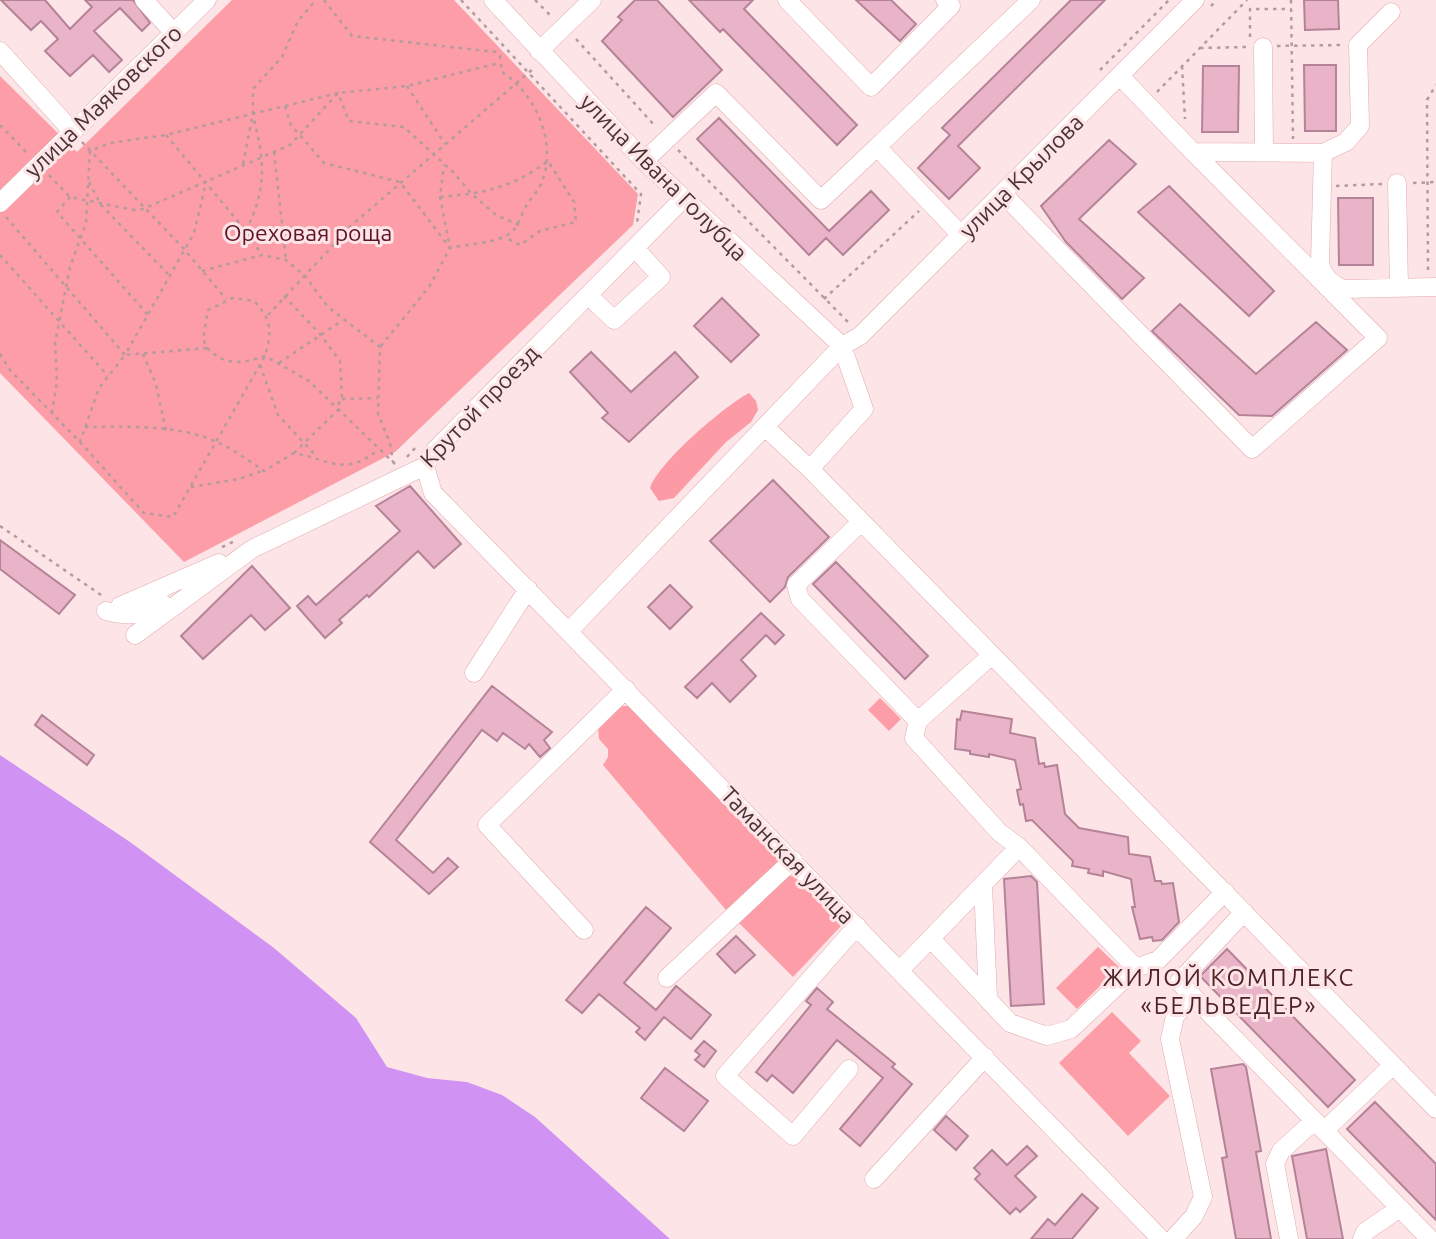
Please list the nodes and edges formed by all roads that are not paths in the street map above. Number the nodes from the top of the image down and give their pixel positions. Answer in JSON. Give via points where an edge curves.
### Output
{"nodes":[{"id":1,"x":145,"y":0,"type":"edge"},
{"id":2,"x":207,"y":0,"type":"edge"},
{"id":3,"x":493,"y":0,"type":"edge"},
{"id":4,"x":592,"y":0,"type":"edge"},
{"id":5,"x":787,"y":0,"type":"edge"},
{"id":6,"x":945,"y":0,"type":"edge"},
{"id":7,"x":1031,"y":0,"type":"edge"},
{"id":8,"x":1195,"y":0,"type":"edge"},
{"id":9,"x":1391,"y":12,"type":"dead end"},
{"id":10,"x":174,"y":33,"type":"junction"},
{"id":11,"x":1256,"y":47,"type":"road end"},
{"id":12,"x":0,"y":51,"type":"edge"},
{"id":13,"x":543,"y":55,"type":"junction"},
{"id":14,"x":1120,"y":76,"type":"junction"},
{"id":15,"x":71,"y":130,"type":"junction"},
{"id":16,"x":877,"y":147,"type":"junction"},
{"id":17,"x":1189,"y":148,"type":"junction"},
{"id":18,"x":1264,"y":152,"type":"junction"},
{"id":19,"x":1323,"y":153,"type":"junction"},
{"id":20,"x":644,"y":161,"type":"junction"},
{"id":21,"x":1397,"y":183,"type":"road end"},
{"id":22,"x":1003,"y":194,"type":"junction"},
{"id":23,"x":684,"y":198,"type":"junction"},
{"id":24,"x":0,"y":203,"type":"edge"},
{"id":25,"x":961,"y":235,"type":"junction"},
{"id":26,"x":636,"y":239,"type":"junction"},
{"id":27,"x":1432,"y":287,"type":"edge"},
{"id":28,"x":1399,"y":288,"type":"junction"},
{"id":29,"x":588,"y":295,"type":"junction"},
{"id":30,"x":842,"y":346,"type":"junction"},
{"id":31,"x":765,"y":428,"type":"junction"},
{"id":32,"x":425,"y":466,"type":"junction"},
{"id":33,"x":810,"y":470,"type":"junction"},
{"id":34,"x":861,"y":522,"type":"junction"},
{"id":35,"x":244,"y":545,"type":"junction"},
{"id":36,"x":528,"y":589,"type":"junction"},
{"id":37,"x":110,"y":604,"type":"road end"},
{"id":38,"x":569,"y":631,"type":"junction"},
{"id":39,"x":135,"y":635,"type":"dead end"},
{"id":40,"x":992,"y":655,"type":"junction"},
{"id":41,"x":474,"y":673,"type":"dead end"},
{"id":42,"x":626,"y":689,"type":"junction"},
{"id":43,"x":918,"y":721,"type":"junction"},
{"id":44,"x":1019,"y":847,"type":"junction"},
{"id":45,"x":793,"y":860,"type":"junction"},
{"id":46,"x":983,"y":885,"type":"junction"},
{"id":47,"x":1225,"y":892,"type":"junction"},
{"id":48,"x":1244,"y":912,"type":"junction"},
{"id":49,"x":857,"y":926,"type":"junction"},
{"id":50,"x":584,"y":930,"type":"dead end"},
{"id":51,"x":932,"y":939,"type":"junction"},
{"id":52,"x":1136,"y":968,"type":"junction"},
{"id":53,"x":900,"y":970,"type":"junction"},
{"id":54,"x":667,"y":978,"type":"dead end"},
{"id":55,"x":1194,"y":997,"type":"junction"},
{"id":56,"x":988,"y":998,"type":"junction"},
{"id":57,"x":985,"y":1057,"type":"junction"},
{"id":58,"x":1393,"y":1065,"type":"junction"},
{"id":59,"x":849,"y":1069,"type":"dead end"},
{"id":60,"x":1436,"y":1109,"type":"edge"},
{"id":61,"x":1319,"y":1126,"type":"junction"},
{"id":62,"x":874,"y":1179,"type":"dead end"},
{"id":63,"x":1400,"y":1208,"type":"junction"},
{"id":64,"x":1161,"y":1239,"type":"edge"},
{"id":65,"x":1173,"y":1239,"type":"edge"},
{"id":66,"x":1289,"y":1239,"type":"edge"},
{"id":67,"x":1362,"y":1239,"type":"edge"},
{"id":68,"x":1430,"y":1239,"type":"edge"}],
"edges":[{"from":1,"to":10,"type":"street"},
{"from":2,"to":10,"type":"street","name":"улица Маяковского"},
{"from":3,"to":13,"type":"street","name":"улица Ивана Голубца"},
{"from":4,"to":13,"type":"street"},
{"from":5,"to":6,"type":"street","via":[[871,87],[951,6]]},
{"from":7,"to":16,"type":"street"},
{"from":8,"to":14,"type":"street","name":"улица Крылова"},
{"from":9,"to":19,"type":"street","via":[[1358,45],[1360,126],[1346,142]]},
{"from":10,"to":15,"type":"street","name":"улица Маяковского"},
{"from":11,"to":18,"type":"street"},
{"from":12,"to":15,"type":"street"},
{"from":13,"to":20,"type":"street","name":"улица Ивана Голубца"},
{"from":14,"to":17,"type":"street"},
{"from":14,"to":22,"type":"street","name":"улица Крылова"},
{"from":15,"to":24,"type":"street","name":"улица Маяковского"},
{"from":16,"to":20,"type":"street","via":[[821,200],[716,93]]},
{"from":16,"to":25,"type":"street"},
{"from":17,"to":18,"type":"street"},
{"from":17,"to":22,"type":"street","via":[[1378,338],[1252,449]]},
{"from":18,"to":19,"type":"street"},
{"from":19,"to":28,"type":"street","via":[[1320,262],[1326,278],[1344,289]]},
{"from":20,"to":23,"type":"street","name":"улица Ивана Голубца"},
{"from":21,"to":28,"type":"street"},
{"from":22,"to":25,"type":"street","name":"улица Крылова"},
{"from":23,"to":26,"type":"street","name":"Крутой проезд"},
{"from":23,"to":30,"type":"street","name":"улица Ивана Голубца"},
{"from":25,"to":30,"type":"street","name":"улица Крылова","via":[[860,336]]},
{"from":26,"to":29,"type":"street","name":"Крутой проезд"},
{"from":26,"to":29,"type":"street","via":[[661,277],[614,320]]},
{"from":27,"to":28,"type":"street"},
{"from":29,"to":32,"type":"street","name":"Крутой проезд","via":[[434,451]]},
{"from":30,"to":31,"type":"street","name":"улица Крылова"},
{"from":30,"to":33,"type":"street","via":[[864,409]]},
{"from":31,"to":33,"type":"street"},
{"from":31,"to":38,"type":"street","name":"улица Крылова"},
{"from":32,"to":35,"type":"street","name":"Крутой проезд"},
{"from":32,"to":36,"type":"street","name":"Таманская улица","via":[[433,493]]},
{"from":33,"to":34,"type":"street"},
{"from":34,"to":40,"type":"street"},
{"from":34,"to":43,"type":"street","via":[[796,585],[800,599]]},
{"from":35,"to":37,"type":"street","via":[[199,572]]},
{"from":35,"to":39,"type":"street","name":"Крутой проезд"},
{"from":36,"to":38,"type":"street","name":"Таманская улица"},
{"from":36,"to":41,"type":"street"},
{"from":38,"to":42,"type":"street","name":"Таманская улица"},
{"from":40,"to":43,"type":"street"},
{"from":40,"to":47,"type":"street"},
{"from":42,"to":45,"type":"street","name":"Таманская улица"},
{"from":42,"to":50,"type":"street","via":[[487,825]]},
{"from":43,"to":44,"type":"street","via":[[914,738],[999,832]]},
{"from":44,"to":46,"type":"street"},
{"from":44,"to":52,"type":"street"},
{"from":45,"to":49,"type":"street","name":"Таманская улица"},
{"from":45,"to":54,"type":"street"},
{"from":46,"to":51,"type":"street"},
{"from":46,"to":56,"type":"street"},
{"from":47,"to":48,"type":"street"},
{"from":47,"to":52,"type":"street","via":[[1158,960]]},
{"from":48,"to":55,"type":"street","via":[[1179,982]]},
{"from":48,"to":58,"type":"street"},
{"from":49,"to":53,"type":"street","name":"Таманская улица"},
{"from":49,"to":59,"type":"street","via":[[724,1076],[793,1136]]},
{"from":51,"to":53,"type":"street"},
{"from":51,"to":56,"type":"street"},
{"from":52,"to":56,"type":"street","via":[[1071,1029],[1047,1036],[1010,1023]]},
{"from":53,"to":57,"type":"street","name":"Таманская улица"},
{"from":55,"to":61,"type":"street"},
{"from":55,"to":65,"type":"street","via":[[1175,1016],[1170,1039],[1203,1197],[1194,1216]]},
{"from":57,"to":62,"type":"street"},
{"from":57,"to":64,"type":"street","name":"Таманская улица"},
{"from":58,"to":60,"type":"street"},
{"from":58,"to":61,"type":"street"},
{"from":61,"to":63,"type":"street"},
{"from":61,"to":66,"type":"street","via":[[1281,1152],[1275,1164]]},
{"from":63,"to":67,"type":"street"},
{"from":63,"to":68,"type":"street"}]}
